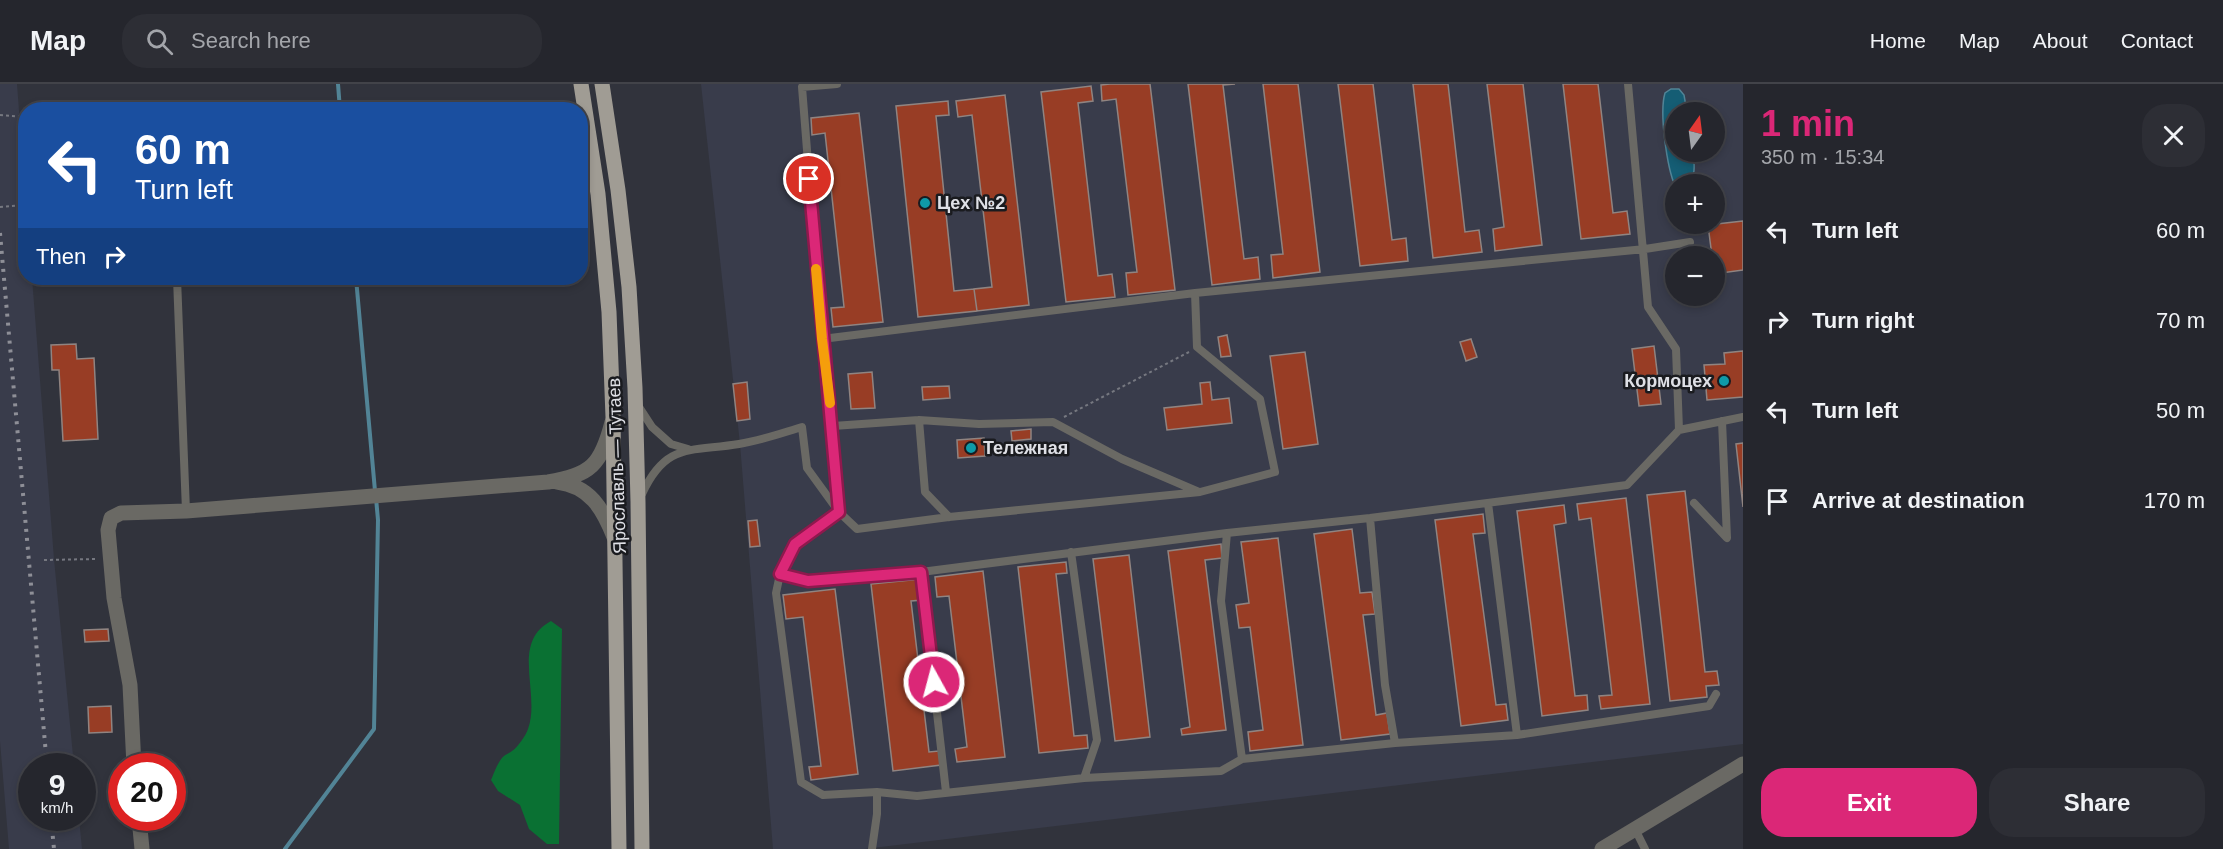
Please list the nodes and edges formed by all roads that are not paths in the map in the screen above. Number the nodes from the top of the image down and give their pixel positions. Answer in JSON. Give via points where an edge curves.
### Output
{"nodes":[{"id":1,"x":581,"y":84,"type":"edge"},
{"id":2,"x":602,"y":84,"type":"edge"},
{"id":3,"x":837,"y":84,"type":"edge"},
{"id":4,"x":1628,"y":84,"type":"edge"},
{"id":5,"x":584,"y":102,"type":"edge"},
{"id":6,"x":588,"y":131,"type":"edge"},
{"id":7,"x":1690,"y":242,"type":"dead end"},
{"id":8,"x":1645,"y":249,"type":"junction"},
{"id":9,"x":177,"y":285,"type":"edge"},
{"id":10,"x":1195,"y":293,"type":"junction"},
{"id":11,"x":822,"y":339,"type":"junction"},
{"id":12,"x":635,"y":388,"type":"junction"},
{"id":13,"x":613,"y":417,"type":"junction"},
{"id":14,"x":1743,"y":417,"type":"edge"},
{"id":15,"x":919,"y":420,"type":"junction"},
{"id":16,"x":1722,"y":421,"type":"junction"},
{"id":17,"x":832,"y":426,"type":"junction"},
{"id":18,"x":1679,"y":430,"type":"junction"},
{"id":19,"x":688,"y":449,"type":"junction"},
{"id":20,"x":548,"y":482,"type":"junction"},
{"id":21,"x":1200,"y":492,"type":"junction"},
{"id":22,"x":638,"y":502,"type":"junction"},
{"id":23,"x":1488,"y":503,"type":"junction"},
{"id":24,"x":1694,"y":503,"type":"dead end"},
{"id":25,"x":186,"y":511,"type":"junction"},
{"id":26,"x":839,"y":512,"type":"junction"},
{"id":27,"x":949,"y":517,"type":"junction"},
{"id":28,"x":1370,"y":518,"type":"junction"},
{"id":29,"x":1227,"y":533,"type":"junction"},
{"id":30,"x":614,"y":537,"type":"junction"},
{"id":31,"x":1071,"y":552,"type":"junction"},
{"id":32,"x":921,"y":572,"type":"junction"},
{"id":33,"x":780,"y":574,"type":"junction"},
{"id":34,"x":1716,"y":694,"type":"dead end"},
{"id":35,"x":1517,"y":735,"type":"junction"},
{"id":36,"x":1395,"y":744,"type":"junction"},
{"id":37,"x":133,"y":753,"type":"edge"},
{"id":38,"x":1242,"y":759,"type":"junction"},
{"id":39,"x":1743,"y":764,"type":"edge"},
{"id":40,"x":1084,"y":778,"type":"junction"},
{"id":41,"x":877,"y":792,"type":"junction"},
{"id":42,"x":946,"y":792,"type":"junction"},
{"id":43,"x":1635,"y":829,"type":"junction"},
{"id":44,"x":140,"y":831,"type":"edge"},
{"id":45,"x":142,"y":849,"type":"edge"},
{"id":46,"x":619,"y":849,"type":"edge"},
{"id":47,"x":642,"y":849,"type":"edge"},
{"id":48,"x":872,"y":849,"type":"edge"},
{"id":49,"x":1602,"y":849,"type":"edge"},
{"id":50,"x":1645,"y":849,"type":"edge"}],
"edges":[{"from":1,"to":5,"type":"main road","name":"Ярославль — Тутаев"},
{"from":2,"to":12,"type":"main road","name":"Ярославль — Тутаев","via":[[629,287]]},
{"from":3,"to":11,"type":"lane","via":[[802,87]]},
{"from":4,"to":8,"type":"lane"},
{"from":6,"to":13,"type":"main road","name":"Ярославль — Тутаев","via":[[609,312]]},
{"from":7,"to":8,"type":"lane"},
{"from":8,"to":10,"type":"lane"},
{"from":8,"to":18,"type":"lane","via":[[1648,307],[1676,349]]},
{"from":9,"to":25,"type":"lane"},
{"from":10,"to":11,"type":"lane"},
{"from":10,"to":21,"type":"lane","via":[[1197,347],[1260,399],[1275,472]]},
{"from":11,"to":17,"type":"lane"},
{"from":12,"to":19,"type":"lane","via":[[639,411],[652,427],[670,444]]},
{"from":12,"to":22,"type":"main road","name":"Ярославль — Тутаев"},
{"from":13,"to":20,"type":"street","via":[[597,461],[572,478]]},
{"from":13,"to":30,"type":"main road","name":"Ярославль — Тутаев"},
{"from":14,"to":16,"type":"lane"},
{"from":15,"to":17,"type":"lane"},
{"from":15,"to":21,"type":"lane","via":[[979,424],[1053,422],[1122,459]]},
{"from":15,"to":27,"type":"lane","via":[[925,492]]},
{"from":16,"to":18,"type":"lane"},
{"from":16,"to":24,"type":"lane","via":[[1727,538]]},
{"from":17,"to":26,"type":"lane"},
{"from":18,"to":23,"type":"lane","via":[[1627,485]]},
{"from":19,"to":22,"type":"lane","via":[[666,459],[650,475]]},
{"from":19,"to":26,"type":"lane","via":[[740,444],[802,427],[807,468]]},
{"from":20,"to":25,"type":"street"},
{"from":20,"to":30,"type":"street","via":[[565,483],[595,500]]},
{"from":21,"to":27,"type":"lane"},
{"from":22,"to":47,"type":"main road","name":"Ярославль — Тутаев"},
{"from":23,"to":28,"type":"lane"},
{"from":23,"to":35,"type":"lane"},
{"from":25,"to":37,"type":"street","via":[[121,513],[111,518],[108,530],[114,597],[130,685]]},
{"from":26,"to":27,"type":"lane","via":[[857,529]]},
{"from":26,"to":33,"type":"lane","via":[[795,544]]},
{"from":28,"to":29,"type":"lane"},
{"from":28,"to":36,"type":"lane","via":[[1384,685]]},
{"from":29,"to":31,"type":"lane"},
{"from":29,"to":38,"type":"lane","via":[[1221,602]]},
{"from":30,"to":46,"type":"main road","name":"Ярославль — Тутаев"},
{"from":31,"to":32,"type":"lane"},
{"from":31,"to":40,"type":"lane","via":[[1097,740]]},
{"from":32,"to":33,"type":"lane","via":[[808,581]]},
{"from":32,"to":42,"type":"lane"},
{"from":33,"to":41,"type":"lane","via":[[776,593],[801,782],[823,795]]},
{"from":34,"to":35,"type":"lane","via":[[1709,706]]},
{"from":35,"to":36,"type":"lane"},
{"from":36,"to":38,"type":"lane"},
{"from":38,"to":40,"type":"lane","via":[[1221,771]]},
{"from":39,"to":43,"type":"street"},
{"from":40,"to":42,"type":"lane"},
{"from":41,"to":42,"type":"lane","via":[[917,796]]},
{"from":41,"to":48,"type":"lane"},
{"from":43,"to":49,"type":"street"},
{"from":43,"to":50,"type":"lane"},
{"from":44,"to":45,"type":"street"}]}
